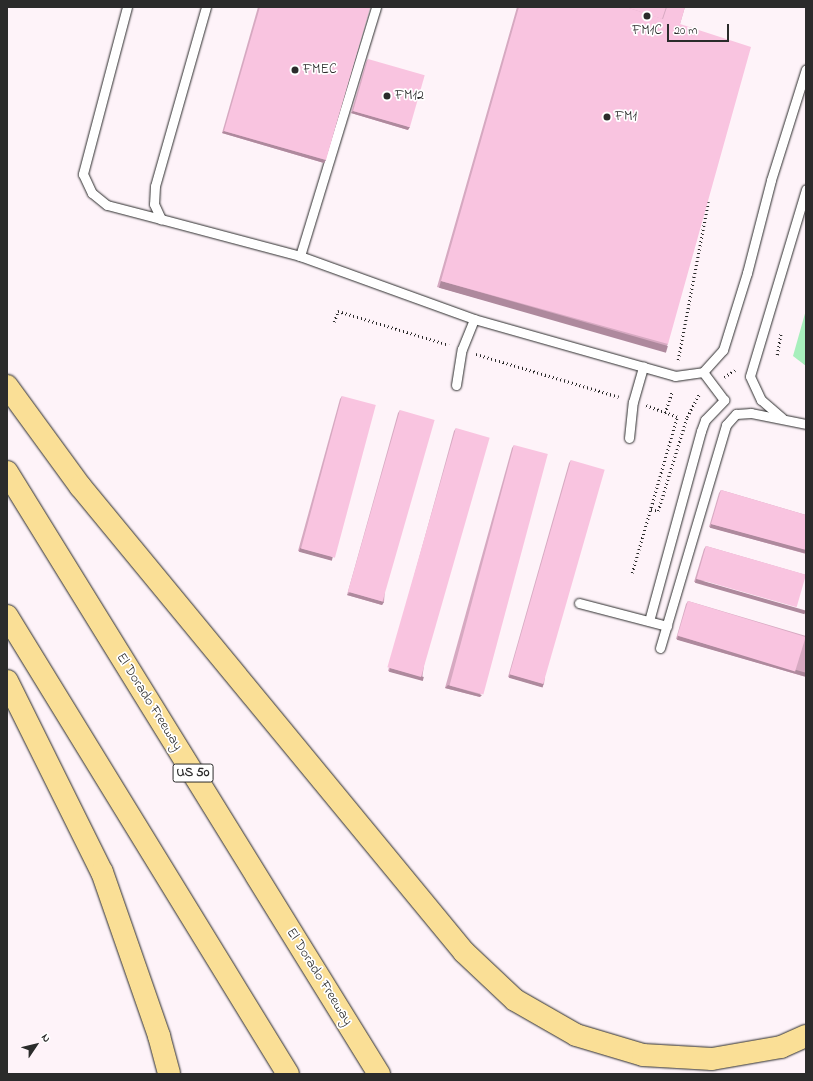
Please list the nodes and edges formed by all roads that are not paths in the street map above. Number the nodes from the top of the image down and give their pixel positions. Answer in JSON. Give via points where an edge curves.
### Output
{"nodes":[{"id":1,"x":127,"y":7,"type":"edge"},
{"id":2,"x":206,"y":7,"type":"edge"},
{"id":3,"x":376,"y":7,"type":"edge"},
{"id":4,"x":806,"y":69,"type":"edge"},
{"id":5,"x":806,"y":189,"type":"edge"},
{"id":6,"x":161,"y":219,"type":"junction"},
{"id":7,"x":300,"y":256,"type":"junction"},
{"id":8,"x":474,"y":319,"type":"junction"},
{"id":9,"x":644,"y":366,"type":"junction"},
{"id":10,"x":703,"y":372,"type":"junction"},
{"id":11,"x":456,"y":385,"type":"dead end"},
{"id":12,"x":7,"y":386,"type":"edge"},
{"id":13,"x":784,"y":420,"type":"junction"},
{"id":14,"x":806,"y":424,"type":"edge"},
{"id":15,"x":629,"y":438,"type":"dead end"},
{"id":16,"x":7,"y":472,"type":"edge"},
{"id":17,"x":580,"y":603,"type":"dead end"},
{"id":18,"x":7,"y":616,"type":"edge"},
{"id":19,"x":649,"y":621,"type":"junction"},
{"id":20,"x":667,"y":626,"type":"junction"},
{"id":21,"x":660,"y":648,"type":"dead end"},
{"id":22,"x":7,"y":681,"type":"edge"},
{"id":23,"x":806,"y":1036,"type":"edge"},
{"id":24,"x":169,"y":1074,"type":"edge"},
{"id":25,"x":288,"y":1074,"type":"edge"},
{"id":26,"x":379,"y":1074,"type":"edge"}],
"edges":[{"from":1,"to":6,"type":"lane","via":[[83,174],[92,193],[107,205]]},
{"from":2,"to":6,"type":"lane","via":[[155,186],[154,204]]},
{"from":3,"to":7,"type":"lane"},
{"from":4,"to":10,"type":"lane","via":[[771,180],[747,273],[723,350]]},
{"from":5,"to":13,"type":"lane","via":[[750,376],[762,400]]},
{"from":6,"to":7,"type":"lane"},
{"from":7,"to":8,"type":"lane"},
{"from":8,"to":9,"type":"lane"},
{"from":8,"to":11,"type":"lane","via":[[462,349]]},
{"from":9,"to":10,"type":"lane","via":[[675,376]]},
{"from":9,"to":15,"type":"lane","via":[[633,402]]},
{"from":10,"to":19,"type":"lane","via":[[724,400],[705,420],[701,431]]},
{"from":12,"to":23,"type":"highway","via":[[85,493],[464,952],[515,1000],[576,1035],[643,1055],[712,1059],[781,1047]]},
{"from":13,"to":14,"type":"lane"},
{"from":13,"to":20,"type":"lane","via":[[751,413],[736,414],[724,429]]},
{"from":16,"to":26,"type":"highway","name":"El Dorado Freeway","number":"US 50"},
{"from":17,"to":19,"type":"lane"},
{"from":18,"to":25,"type":"highway"},
{"from":19,"to":20,"type":"lane"},
{"from":20,"to":21,"type":"lane"},
{"from":22,"to":24,"type":"highway","via":[[102,872]]}]}
